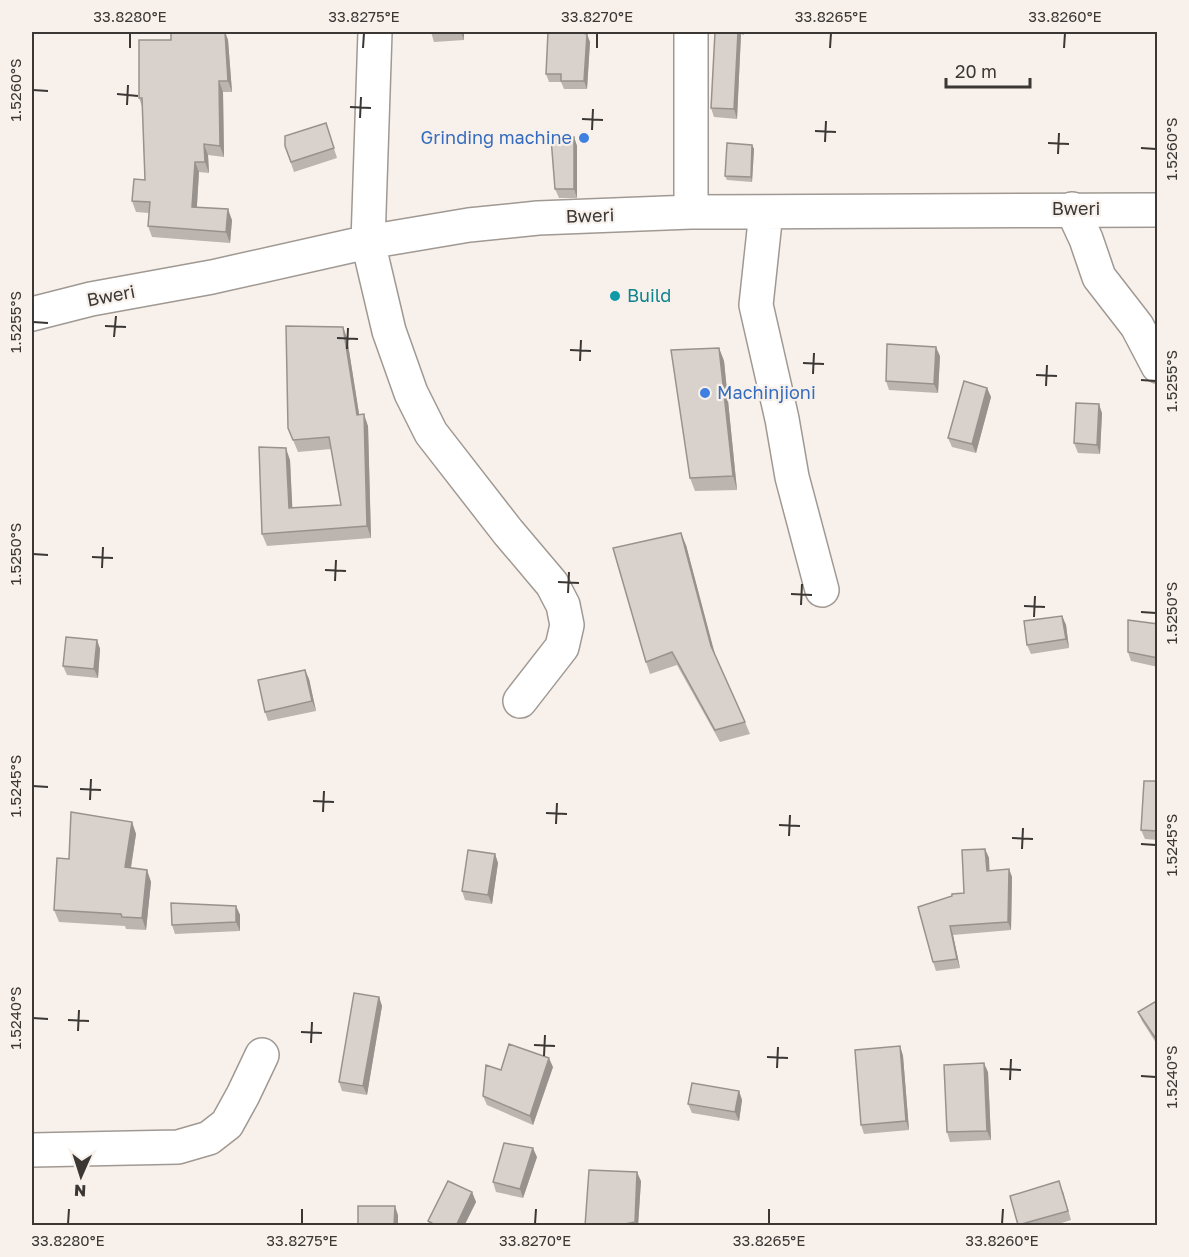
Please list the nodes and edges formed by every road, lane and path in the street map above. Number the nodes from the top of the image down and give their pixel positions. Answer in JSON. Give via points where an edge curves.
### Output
{"nodes":[{"id":1,"x":375,"y":32,"type":"edge"},
{"id":2,"x":691,"y":32,"type":"edge"},
{"id":3,"x":1072,"y":208,"type":"junction"},
{"id":4,"x":1158,"y":210,"type":"edge"},
{"id":5,"x":691,"y":212,"type":"junction"},
{"id":6,"x":766,"y":212,"type":"junction"},
{"id":7,"x":368,"y":242,"type":"junction"},
{"id":8,"x":32,"y":314,"type":"edge"},
{"id":9,"x":1158,"y":366,"type":"edge"},
{"id":10,"x":822,"y":590,"type":"dead end"},
{"id":11,"x":520,"y":701,"type":"dead end"},
{"id":12,"x":262,"y":1055,"type":"dead end"},
{"id":13,"x":32,"y":1150,"type":"edge"}],
"edges":[{"from":1,"to":7,"type":"street"},
{"from":2,"to":5,"type":"street"},
{"from":3,"to":4,"type":"street","name":"Bweri"},
{"from":3,"to":6,"type":"street","name":"Bweri"},
{"from":3,"to":9,"type":"street","via":[[1099,277],[1137,326]]},
{"from":5,"to":6,"type":"street","name":"Bweri"},
{"from":5,"to":7,"type":"street","name":"Bweri","via":[[538,218]]},
{"from":6,"to":10,"type":"street","via":[[756,305],[792,477]]},
{"from":7,"to":8,"type":"street","name":"Bweri"},
{"from":7,"to":11,"type":"street","via":[[388,331],[431,433],[552,584],[563,605],[567,625],[562,647]]},
{"from":12,"to":13,"type":"street","via":[[227,1124],[209,1138],[178,1147]]}]}
